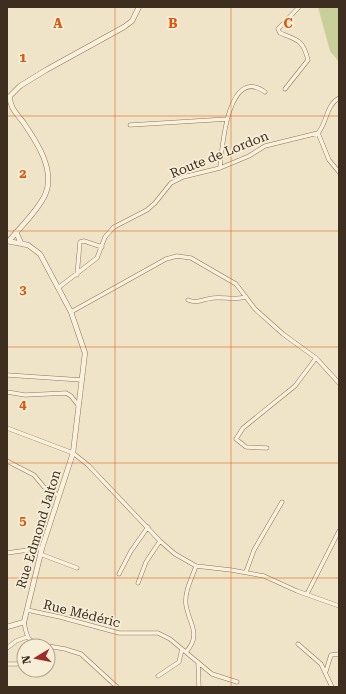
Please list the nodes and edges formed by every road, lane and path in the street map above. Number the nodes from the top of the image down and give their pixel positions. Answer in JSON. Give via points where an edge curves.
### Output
{"nodes":[{"id":1,"x":139,"y":7,"type":"edge"},
{"id":2,"x":299,"y":7,"type":"edge"},
{"id":3,"x":285,"y":89,"type":"dead end"},
{"id":4,"x":265,"y":92,"type":"dead end"},
{"id":5,"x":339,"y":98,"type":"edge"},
{"id":6,"x":228,"y":119,"type":"junction"},
{"id":7,"x":130,"y":125,"type":"dead end"},
{"id":8,"x":318,"y":133,"type":"junction"},
{"id":9,"x":220,"y":168,"type":"junction"},
{"id":10,"x":339,"y":172,"type":"edge"},
{"id":11,"x":16,"y":232,"type":"junction"},
{"id":12,"x":8,"y":241,"type":"edge"},
{"id":13,"x":21,"y":243,"type":"junction"},
{"id":14,"x":102,"y":247,"type":"junction"},
{"id":15,"x":77,"y":275,"type":"junction"},
{"id":16,"x":58,"y":288,"type":"junction"},
{"id":17,"x":246,"y":297,"type":"junction"},
{"id":18,"x":188,"y":300,"type":"dead end"},
{"id":19,"x":71,"y":312,"type":"junction"},
{"id":20,"x":316,"y":358,"type":"junction"},
{"id":21,"x":7,"y":374,"type":"edge"},
{"id":22,"x":82,"y":380,"type":"junction"},
{"id":23,"x":339,"y":384,"type":"edge"},
{"id":24,"x":7,"y":392,"type":"edge"},
{"id":25,"x":78,"y":405,"type":"junction"},
{"id":26,"x":7,"y":428,"type":"edge"},
{"id":27,"x":267,"y":448,"type":"dead end"},
{"id":28,"x":73,"y":453,"type":"junction"},
{"id":29,"x":7,"y":461,"type":"edge"},
{"id":30,"x":58,"y":495,"type":"junction"},
{"id":31,"x":282,"y":502,"type":"dead end"},
{"id":32,"x":148,"y":527,"type":"junction"},
{"id":33,"x":339,"y":532,"type":"edge"},
{"id":34,"x":160,"y":541,"type":"junction"},
{"id":35,"x":42,"y":548,"type":"junction"},
{"id":36,"x":7,"y":553,"type":"edge"},
{"id":37,"x":40,"y":554,"type":"junction"},
{"id":38,"x":196,"y":566,"type":"junction"},
{"id":39,"x":77,"y":568,"type":"dead end"},
{"id":40,"x":246,"y":572,"type":"junction"},
{"id":41,"x":119,"y":574,"type":"dead end"},
{"id":42,"x":138,"y":583,"type":"dead end"},
{"id":43,"x":307,"y":594,"type":"junction"},
{"id":44,"x":339,"y":606,"type":"edge"},
{"id":45,"x":27,"y":610,"type":"junction"},
{"id":46,"x":24,"y":622,"type":"junction"},
{"id":47,"x":7,"y":627,"type":"edge"},
{"id":48,"x":28,"y":638,"type":"edge"},
{"id":49,"x":16,"y":641,"type":"edge"},
{"id":50,"x":298,"y":644,"type":"dead end"},
{"id":51,"x":7,"y":648,"type":"edge"},
{"id":52,"x":56,"y":648,"type":"edge"},
{"id":53,"x":182,"y":649,"type":"junction"},
{"id":54,"x":186,"y":652,"type":"junction"},
{"id":55,"x":339,"y":654,"type":"edge"},
{"id":56,"x":198,"y":662,"type":"junction"},
{"id":57,"x":326,"y":671,"type":"junction"},
{"id":58,"x":158,"y":676,"type":"dead end"},
{"id":59,"x":236,"y":682,"type":"dead end"},
{"id":60,"x":116,"y":687,"type":"edge"},
{"id":61,"x":199,"y":687,"type":"edge"},
{"id":62,"x":332,"y":687,"type":"edge"}],
"edges":[{"from":1,"to":11,"type":"street","via":[[132,21],[46,70],[20,86],[10,96],[11,106],[39,148],[48,179],[43,198]]},
{"from":2,"to":3,"type":"street","via":[[278,29],[280,33],[301,42],[308,60]]},
{"from":4,"to":6,"type":"street","via":[[254,86],[243,88],[236,95]]},
{"from":5,"to":8,"type":"street","via":[[331,105]]},
{"from":6,"to":7,"type":"street"},
{"from":6,"to":9,"type":"street","via":[[222,143]]},
{"from":8,"to":9,"type":"street","name":"Route de Lordon","via":[[266,146]]},
{"from":8,"to":10,"type":"street","via":[[329,160]]},
{"from":9,"to":14,"type":"street","name":"Route de Lordon","via":[[183,177],[171,183],[147,210],[114,227],[105,237]]},
{"from":11,"to":12,"type":"street"},
{"from":11,"to":13,"type":"street"},
{"from":12,"to":13,"type":"street"},
{"from":13,"to":16,"type":"street","name":"Rue Edmond Jalton","via":[[40,254]]},
{"from":14,"to":15,"type":"street","name":"Route de Lordon","via":[[97,258]]},
{"from":14,"to":15,"type":"street","via":[[80,242]]},
{"from":15,"to":16,"type":"street","name":"Route de Lordon"},
{"from":16,"to":19,"type":"street","name":"Rue Edmond Jalton"},
{"from":17,"to":18,"type":"street","via":[[212,298],[194,303]]},
{"from":17,"to":19,"type":"street","via":[[236,284],[192,258],[178,256],[166,259]]},
{"from":17,"to":20,"type":"street","via":[[283,334]]},
{"from":19,"to":22,"type":"street","name":"Rue Edmond Jalton","via":[[86,353]]},
{"from":20,"to":23,"type":"street"},
{"from":20,"to":27,"type":"street","via":[[295,386],[243,428],[236,439],[246,447]]},
{"from":21,"to":22,"type":"street"},
{"from":22,"to":25,"type":"street","name":"Rue Edmond Jalton"},
{"from":24,"to":25,"type":"street","via":[[25,395],[66,393]]},
{"from":25,"to":28,"type":"street","name":"Rue Edmond Jalton"},
{"from":26,"to":28,"type":"street"},
{"from":28,"to":30,"type":"street","name":"Rue Edmond Jalton"},
{"from":28,"to":32,"type":"street"},
{"from":29,"to":30,"type":"street","via":[[34,474],[44,487]]},
{"from":30,"to":35,"type":"street","name":"Rue Edmond Jalton"},
{"from":31,"to":40,"type":"street","via":[[254,550]]},
{"from":32,"to":34,"type":"street"},
{"from":32,"to":41,"type":"street","via":[[130,551]]},
{"from":33,"to":43,"type":"street"},
{"from":34,"to":38,"type":"street"},
{"from":34,"to":42,"type":"street","via":[[146,562]]},
{"from":35,"to":36,"type":"street"},
{"from":35,"to":37,"type":"street","name":"Rue Edmond Jalton"},
{"from":37,"to":39,"type":"street"},
{"from":37,"to":45,"type":"street","name":"Rue Edmond Jalton"},
{"from":38,"to":40,"type":"street"},
{"from":38,"to":54,"type":"street","via":[[186,604],[194,632],[192,645]]},
{"from":40,"to":43,"type":"street","via":[[264,576]]},
{"from":43,"to":44,"type":"street"},
{"from":45,"to":46,"type":"street","name":"Rue Edmond Jalton"},
{"from":45,"to":53,"type":"street","name":"Rue Médéric","via":[[119,634],[158,633]]},
{"from":46,"to":47,"type":"street"},
{"from":46,"to":48,"type":"street","name":"Rue Edmond Jalton"},
{"from":49,"to":51,"type":"street"},
{"from":50,"to":57,"type":"street"},
{"from":52,"to":60,"type":"street","via":[[81,654]]},
{"from":53,"to":54,"type":"street","name":"Rue Médéric"},
{"from":53,"to":58,"type":"street","via":[[178,662]]},
{"from":54,"to":56,"type":"street","name":"Rue Médéric"},
{"from":55,"to":57,"type":"street","via":[[331,655]]},
{"from":56,"to":59,"type":"street","name":"Rue Médéric","via":[[212,674]]},
{"from":56,"to":61,"type":"street"},
{"from":57,"to":62,"type":"street"}]}
